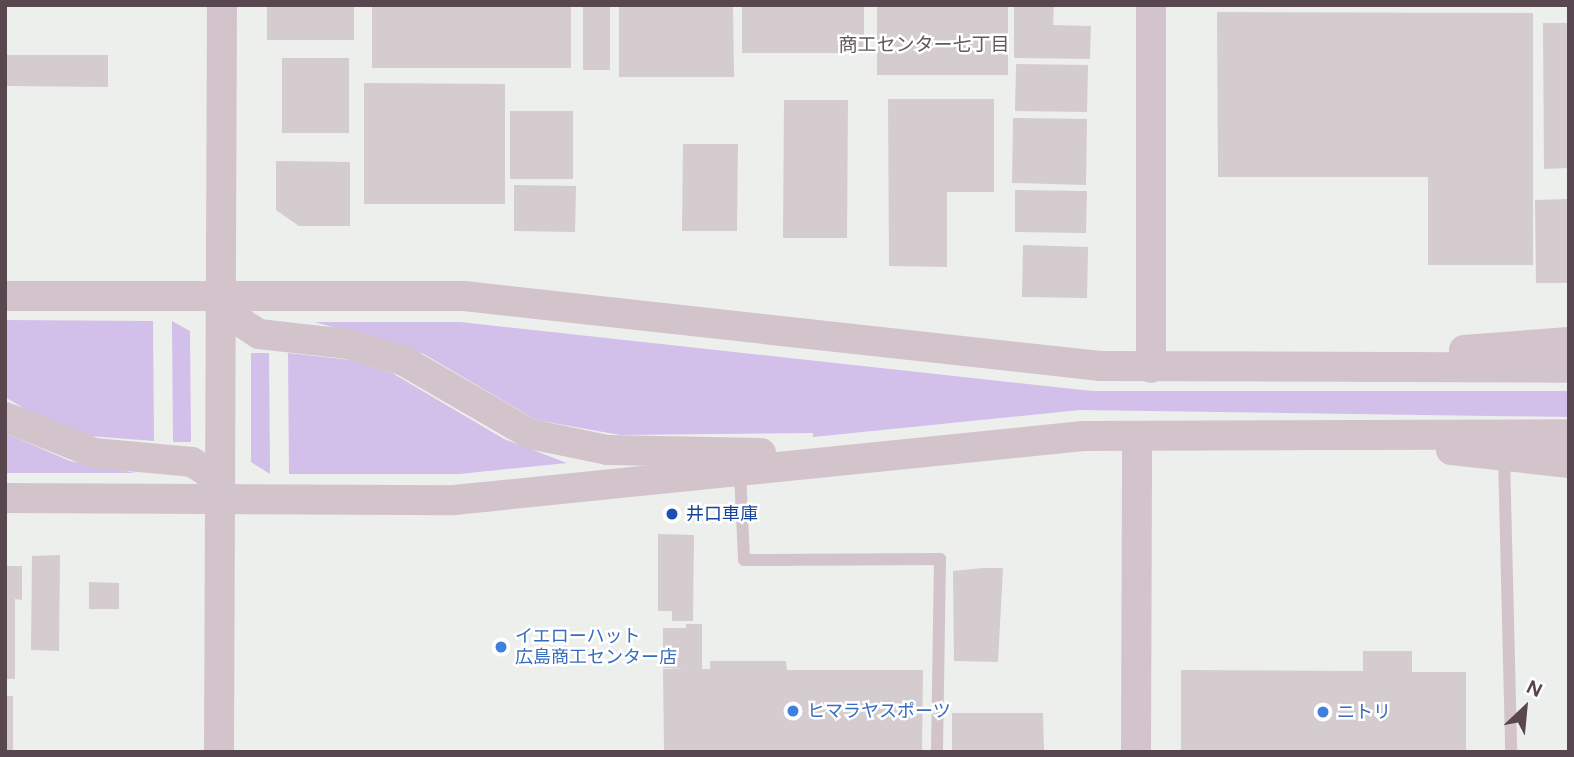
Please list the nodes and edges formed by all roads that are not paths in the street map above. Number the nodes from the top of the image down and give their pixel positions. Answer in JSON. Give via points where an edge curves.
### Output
{"nodes":[{"id":1,"x":222,"y":5,"type":"edge"},
{"id":2,"x":1151,"y":5,"type":"edge"},
{"id":3,"x":5,"y":296,"type":"edge"},
{"id":4,"x":222,"y":296,"type":"junction"},
{"id":5,"x":1569,"y":342,"type":"edge"},
{"id":6,"x":1265,"y":365,"type":"junction"},
{"id":7,"x":1152,"y":368,"type":"junction"},
{"id":8,"x":1569,"y":368,"type":"edge"},
{"id":9,"x":5,"y":417,"type":"edge"},
{"id":10,"x":1288,"y":432,"type":"junction"},
{"id":11,"x":1569,"y":434,"type":"edge"},
{"id":12,"x":1137,"y":436,"type":"junction"},
{"id":13,"x":1504,"y":456,"type":"junction"},
{"id":14,"x":878,"y":457,"type":"junction"},
{"id":15,"x":1569,"y":463,"type":"edge"},
{"id":16,"x":740,"y":471,"type":"junction"},
{"id":17,"x":5,"y":498,"type":"edge"},
{"id":18,"x":219,"y":499,"type":"junction"},
{"id":19,"x":219,"y":752,"type":"edge"},
{"id":20,"x":937,"y":752,"type":"edge"},
{"id":21,"x":1136,"y":752,"type":"edge"},
{"id":22,"x":1511,"y":752,"type":"edge"}],
"edges":[{"from":1,"to":4,"type":"street"},
{"from":2,"to":7,"type":"street"},
{"from":3,"to":4,"type":"street"},
{"from":4,"to":7,"type":"street","via":[[464,296]]},
{"from":4,"to":14,"type":"street","via":[[259,334],[348,344],[404,361],[501,421],[568,445]]},
{"from":4,"to":18,"type":"street"},
{"from":5,"to":6,"type":"street"},
{"from":6,"to":7,"type":"street"},
{"from":6,"to":8,"type":"street"},
{"from":9,"to":18,"type":"street","via":[[94,453],[192,462],[209,473]]},
{"from":10,"to":11,"type":"street"},
{"from":10,"to":12,"type":"street"},
{"from":10,"to":13,"type":"street"},
{"from":12,"to":14,"type":"street"},
{"from":12,"to":21,"type":"street"},
{"from":13,"to":15,"type":"street"},
{"from":13,"to":22,"type":"lane"},
{"from":14,"to":16,"type":"street"},
{"from":16,"to":18,"type":"street","via":[[454,500]]},
{"from":16,"to":20,"type":"lane","via":[[744,559],[940,559]]},
{"from":17,"to":18,"type":"street"},
{"from":18,"to":19,"type":"street"}]}
